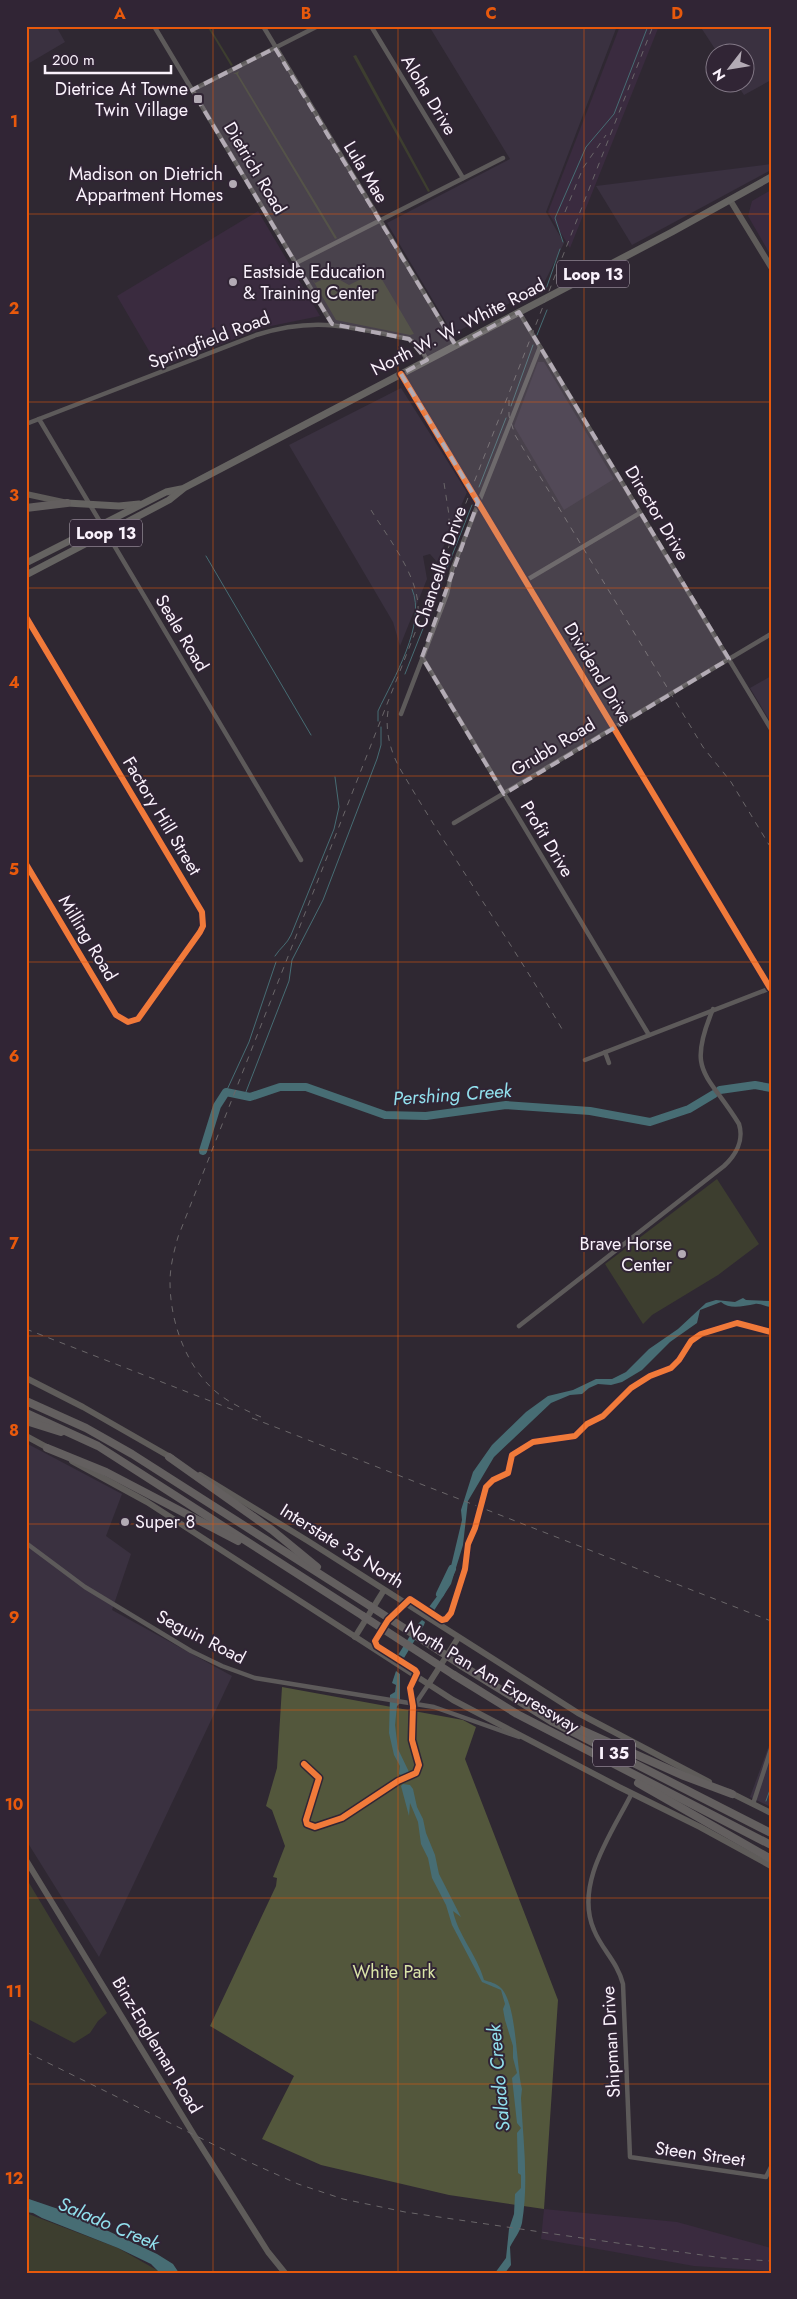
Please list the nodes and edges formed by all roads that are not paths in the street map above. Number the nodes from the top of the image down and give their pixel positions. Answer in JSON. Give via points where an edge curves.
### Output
{"nodes":[{"id":1,"x":154,"y":26,"type":"edge"},
{"id":2,"x":262,"y":26,"type":"edge"},
{"id":3,"x":318,"y":26,"type":"edge"},
{"id":4,"x":371,"y":26,"type":"edge"},
{"id":5,"x":275,"y":48,"type":"junction"},
{"id":6,"x":192,"y":90,"type":"junction"},
{"id":7,"x":503,"y":158,"type":"dead end"},
{"id":8,"x":771,"y":177,"type":"edge"},
{"id":9,"x":463,"y":178,"type":"junction"},
{"id":10,"x":730,"y":200,"type":"junction"},
{"id":11,"x":379,"y":220,"type":"junction"},
{"id":12,"x":296,"y":264,"type":"junction"},
{"id":13,"x":771,"y":267,"type":"edge"},
{"id":14,"x":519,"y":312,"type":"junction"},
{"id":15,"x":332,"y":324,"type":"junction"},
{"id":16,"x":456,"y":346,"type":"junction"},
{"id":17,"x":540,"y":347,"type":"junction"},
{"id":18,"x":427,"y":360,"type":"junction"},
{"id":19,"x":401,"y":374,"type":"junction"},
{"id":20,"x":39,"y":419,"type":"junction"},
{"id":21,"x":26,"y":424,"type":"edge"},
{"id":22,"x":184,"y":488,"type":"junction"},
{"id":23,"x":26,"y":494,"type":"edge"},
{"id":24,"x":147,"y":502,"type":"junction"},
{"id":25,"x":478,"y":502,"type":"junction"},
{"id":26,"x":66,"y":503,"type":"junction"},
{"id":27,"x":90,"y":505,"type":"junction"},
{"id":28,"x":26,"y":508,"type":"edge"},
{"id":29,"x":640,"y":513,"type":"junction"},
{"id":30,"x":105,"y":529,"type":"junction"},
{"id":31,"x":26,"y":563,"type":"edge"},
{"id":32,"x":26,"y":575,"type":"edge"},
{"id":33,"x":525,"y":581,"type":"junction"},
{"id":34,"x":26,"y":617,"type":"edge"},
{"id":35,"x":771,"y":634,"type":"edge"},
{"id":36,"x":422,"y":657,"type":"junction"},
{"id":37,"x":729,"y":659,"type":"junction"},
{"id":38,"x":401,"y":714,"type":"dead end"},
{"id":39,"x":614,"y":728,"type":"junction"},
{"id":40,"x":771,"y":729,"type":"edge"},
{"id":41,"x":504,"y":794,"type":"junction"},
{"id":42,"x":454,"y":824,"type":"dead end"},
{"id":43,"x":301,"y":860,"type":"dead end"},
{"id":44,"x":26,"y":864,"type":"edge"},
{"id":45,"x":771,"y":988,"type":"edge"},
{"id":46,"x":713,"y":1009,"type":"junction"},
{"id":47,"x":128,"y":1022,"type":"joint"},
{"id":48,"x":649,"y":1035,"type":"junction"},
{"id":49,"x":605,"y":1052,"type":"junction"},
{"id":50,"x":585,"y":1060,"type":"dead end"},
{"id":51,"x":609,"y":1063,"type":"dead end"},
{"id":52,"x":519,"y":1326,"type":"dead end"},
{"id":53,"x":26,"y":1378,"type":"edge"},
{"id":54,"x":26,"y":1401,"type":"edge"},
{"id":55,"x":26,"y":1413,"type":"edge"},
{"id":56,"x":26,"y":1422,"type":"edge"},
{"id":57,"x":70,"y":1432,"type":"junction"},
{"id":58,"x":26,"y":1436,"type":"edge"},
{"id":59,"x":47,"y":1448,"type":"junction"},
{"id":60,"x":169,"y":1457,"type":"junction"},
{"id":61,"x":26,"y":1543,"type":"edge"},
{"id":62,"x":261,"y":1550,"type":"junction"},
{"id":63,"x":384,"y":1590,"type":"junction"},
{"id":64,"x":350,"y":1593,"type":"junction"},
{"id":65,"x":355,"y":1637,"type":"junction"},
{"id":66,"x":458,"y":1638,"type":"junction"},
{"id":67,"x":428,"y":1685,"type":"junction"},
{"id":68,"x":416,"y":1703,"type":"junction"},
{"id":69,"x":524,"y":1704,"type":"junction"},
{"id":70,"x":534,"y":1743,"type":"junction"},
{"id":71,"x":771,"y":1749,"type":"edge"},
{"id":72,"x":599,"y":1757,"type":"junction"},
{"id":73,"x":632,"y":1793,"type":"junction"},
{"id":74,"x":732,"y":1794,"type":"junction"},
{"id":75,"x":753,"y":1804,"type":"junction"},
{"id":76,"x":771,"y":1813,"type":"edge"},
{"id":77,"x":771,"y":1833,"type":"edge"},
{"id":78,"x":771,"y":1845,"type":"edge"},
{"id":79,"x":771,"y":1859,"type":"edge"},
{"id":80,"x":26,"y":1860,"type":"edge"},
{"id":81,"x":771,"y":1866,"type":"edge"},
{"id":82,"x":630,"y":2158,"type":"joint"},
{"id":83,"x":771,"y":2167,"type":"edge"},
{"id":84,"x":285,"y":2273,"type":"edge"}],
"edges":[{"from":1,"to":6,"type":"street","name":"Dietrich Road"},
{"from":2,"to":5,"type":"street","name":"Lula Mae"},
{"from":3,"to":5,"type":"street"},
{"from":4,"to":9,"type":"street","name":"Aloha Drive"},
{"from":5,"to":6,"type":"street"},
{"from":5,"to":11,"type":"street","name":"Lula Mae"},
{"from":6,"to":12,"type":"street","name":"Dietrich Road"},
{"from":7,"to":9,"type":"street"},
{"from":8,"to":10,"type":"main road","name":"North W. W. White Road","number":"Loop 13"},
{"from":9,"to":11,"type":"street"},
{"from":10,"to":13,"type":"main road"},
{"from":10,"to":14,"type":"main road","name":"North W. W. White Road","number":"Loop 13"},
{"from":11,"to":12,"type":"street"},
{"from":11,"to":16,"type":"street","name":"Lula Mae"},
{"from":12,"to":15,"type":"street","name":"Dietrich Road"},
{"from":14,"to":16,"type":"main road","name":"North W. W. White Road","number":"Loop 13"},
{"from":14,"to":17,"type":"street","name":"Director Drive"},
{"from":15,"to":18,"type":"street","name":"Springfield Road","via":[[409,339],[419,346]]},
{"from":15,"to":20,"type":"street","name":"Springfield Road","via":[[280,327]]},
{"from":16,"to":18,"type":"main road","name":"North W. W. White Road","number":"Loop 13"},
{"from":17,"to":25,"type":"street","name":"Chancellor Drive"},
{"from":17,"to":29,"type":"street","name":"Director Drive"},
{"from":18,"to":19,"type":"main road","name":"North W. W. White Road","number":"Loop 13"},
{"from":19,"to":22,"type":"main road","name":"North W. W. White Road","number":"Loop 13"},
{"from":19,"to":25,"type":"street","name":"Dividend Drive"},
{"from":20,"to":21,"type":"street","name":"Springfield Road"},
{"from":20,"to":27,"type":"street","name":"Seale Road"},
{"from":22,"to":24,"type":"main road","name":"North W. W. White Road","number":"Loop 13","via":[[166,492]]},
{"from":22,"to":30,"type":"main road","name":"North W. W. White Road","number":"Loop 13","via":[[168,500]]},
{"from":23,"to":26,"type":"main road"},
{"from":24,"to":27,"type":"main road","name":"North W. W. White Road","number":"Loop 13","via":[[119,506]]},
{"from":24,"to":30,"type":"main road","name":"North W. W. White Road","number":"Loop 13"},
{"from":25,"to":33,"type":"street","name":"Dividend Drive"},
{"from":25,"to":36,"type":"street","name":"Chancellor Drive"},
{"from":26,"to":27,"type":"main road","name":"North W. W. White Road","number":"Loop 13"},
{"from":26,"to":28,"type":"highway","number":"Loop 13"},
{"from":27,"to":30,"type":"street","name":"Seale Road"},
{"from":29,"to":33,"type":"street"},
{"from":29,"to":37,"type":"street","name":"Director Drive"},
{"from":30,"to":31,"type":"main road","name":"North W. W. White Road","number":"Loop 13"},
{"from":30,"to":32,"type":"main road","name":"North W. W. White Road","number":"Loop 13"},
{"from":30,"to":43,"type":"street","name":"Seale Road"},
{"from":33,"to":39,"type":"street","name":"Dividend Drive"},
{"from":34,"to":47,"type":"street","name":"Factory Hill Street","via":[[202,912],[200,932],[142,1016]]},
{"from":35,"to":37,"type":"street","name":"Grubb Road"},
{"from":36,"to":38,"type":"street","name":"Chancellor Drive"},
{"from":36,"to":41,"type":"street","name":"Profit Drive"},
{"from":37,"to":39,"type":"street","name":"Grubb Road"},
{"from":37,"to":40,"type":"street","name":"Director Drive"},
{"from":39,"to":41,"type":"street","name":"Grubb Road"},
{"from":39,"to":45,"type":"street","name":"Dividend Drive"},
{"from":41,"to":42,"type":"street","name":"Grubb Road"},
{"from":41,"to":48,"type":"street","name":"Profit Drive"},
{"from":44,"to":47,"type":"street","name":"Milling Road","via":[[116,1014]]},
{"from":45,"to":46,"type":"street"},
{"from":46,"to":48,"type":"street"},
{"from":46,"to":52,"type":"street","via":[[699,1052],[705,1076],[742,1132],[736,1153],[724,1166]]},
{"from":48,"to":49,"type":"street"},
{"from":49,"to":50,"type":"street"},
{"from":49,"to":51,"type":"street"},
{"from":53,"to":60,"type":"main road","name":"Interstate 35 North"},
{"from":54,"to":64,"type":"highway","name":"North Pan Am Expressway","number":"I 35","via":[[86,1428],[132,1454]]},
{"from":55,"to":57,"type":"highway","name":"North Pan Am Expressway","number":"I 35"},
{"from":56,"to":57,"type":"highway","via":[[58,1432]]},
{"from":57,"to":62,"type":"highway","name":"North Pan Am Expressway","number":"I 35","via":[[141,1472]]},
{"from":58,"to":59,"type":"main road"},
{"from":59,"to":62,"type":"highway","via":[[106,1472]]},
{"from":59,"to":65,"type":"main road","via":[[148,1502]]},
{"from":60,"to":63,"type":"main road","name":"Interstate 35 North"},
{"from":60,"to":64,"type":"highway","via":[[272,1530]]},
{"from":61,"to":68,"type":"street","name":"Seguin Road","via":[[85,1587],[191,1652],[222,1666],[255,1678]]},
{"from":62,"to":72,"type":"highway","name":"North Pan Am Expressway","number":"I 35","bridge":true,"via":[[454,1675]]},
{"from":63,"to":65,"type":"main road"},
{"from":63,"to":66,"type":"main road","name":"Interstate 35 North"},
{"from":64,"to":69,"type":"highway","name":"North Pan Am Expressway","number":"I 35","bridge":true},
{"from":65,"to":67,"type":"main road"},
{"from":66,"to":67,"type":"main road"},
{"from":66,"to":74,"type":"main road","name":"Interstate 35 North","via":[[578,1713]]},
{"from":67,"to":68,"type":"street"},
{"from":67,"to":70,"type":"main road"},
{"from":68,"to":70,"type":"street","name":"Seguin Road"},
{"from":69,"to":74,"type":"highway","via":[[684,1776]]},
{"from":69,"to":77,"type":"highway","name":"North Pan Am Expressway","number":"I 35"},
{"from":70,"to":73,"type":"main road"},
{"from":71,"to":75,"type":"street"},
{"from":72,"to":78,"type":"highway","name":"North Pan Am Expressway","number":"I 35"},
{"from":72,"to":79,"type":"highway","via":[[685,1811]]},
{"from":73,"to":81,"type":"main road"},
{"from":73,"to":82,"type":"street","name":"Shipman Drive","via":[[594,1869],[587,1903],[594,1931],[614,1960],[623,1984]]},
{"from":74,"to":75,"type":"main road","name":"Interstate 35 North"},
{"from":75,"to":76,"type":"main road","name":"Interstate 35 North"},
{"from":80,"to":84,"type":"main road","name":"Binz-Engleman Road","via":[[187,2124]]},
{"from":82,"to":83,"type":"street","name":"Steen Street","via":[[766,2177]]}]}
